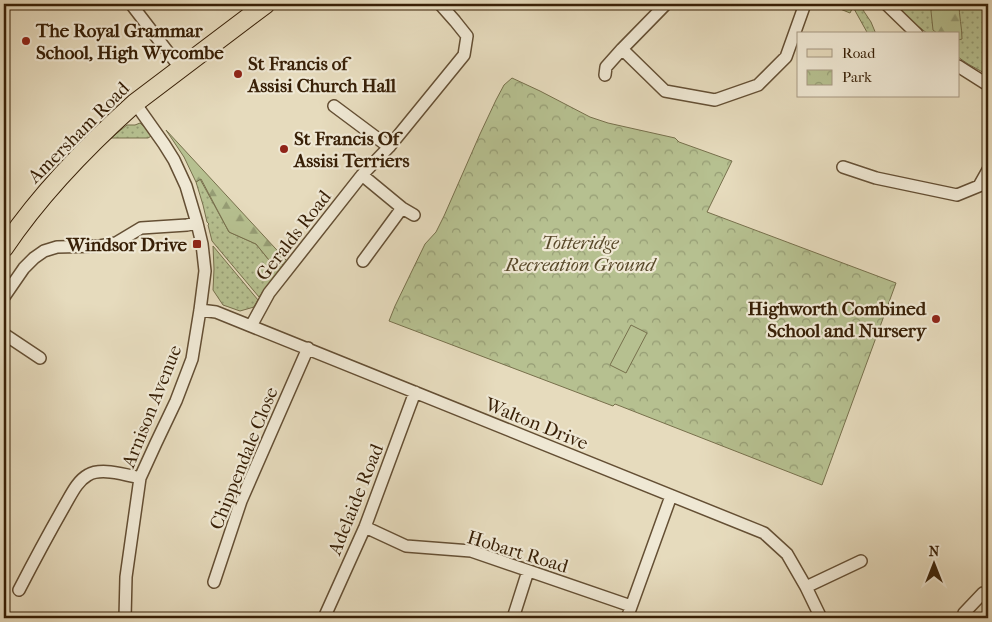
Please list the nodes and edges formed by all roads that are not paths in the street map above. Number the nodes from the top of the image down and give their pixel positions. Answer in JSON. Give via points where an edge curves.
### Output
{"nodes":[{"id":1,"x":131,"y":4,"type":"edge"},
{"id":2,"x":266,"y":4,"type":"edge"},
{"id":3,"x":440,"y":4,"type":"edge"},
{"id":4,"x":666,"y":4,"type":"edge"},
{"id":5,"x":805,"y":4,"type":"edge"},
{"id":6,"x":886,"y":4,"type":"edge"},
{"id":7,"x":915,"y":32,"type":"edge"},
{"id":8,"x":622,"y":49,"type":"junction"},
{"id":9,"x":960,"y":67,"type":"edge"},
{"id":10,"x":181,"y":69,"type":"junction"},
{"id":11,"x":605,"y":75,"type":"dead end"},
{"id":12,"x":988,"y":84,"type":"edge"},
{"id":13,"x":135,"y":103,"type":"junction"},
{"id":14,"x":334,"y":106,"type":"dead end"},
{"id":15,"x":389,"y":147,"type":"junction"},
{"id":16,"x":843,"y":168,"type":"dead end"},
{"id":17,"x":988,"y":170,"type":"edge"},
{"id":18,"x":362,"y":175,"type":"junction"},
{"id":19,"x":402,"y":208,"type":"junction"},
{"id":20,"x":414,"y":215,"type":"dead end"},
{"id":21,"x":197,"y":223,"type":"junction"},
{"id":22,"x":4,"y":248,"type":"edge"},
{"id":23,"x":363,"y":261,"type":"dead end"},
{"id":24,"x":4,"y":297,"type":"edge"},
{"id":25,"x":200,"y":310,"type":"junction"},
{"id":26,"x":251,"y":326,"type":"junction"},
{"id":27,"x":4,"y":334,"type":"edge"},
{"id":28,"x":308,"y":348,"type":"junction"},
{"id":29,"x":40,"y":358,"type":"dead end"},
{"id":30,"x":415,"y":392,"type":"junction"},
{"id":31,"x":140,"y":478,"type":"junction"},
{"id":32,"x":671,"y":496,"type":"junction"},
{"id":33,"x":365,"y":527,"type":"junction"},
{"id":34,"x":861,"y":561,"type":"dead end"},
{"id":35,"x":528,"y":571,"type":"junction"},
{"id":36,"x":214,"y":582,"type":"dead end"},
{"id":37,"x":806,"y":586,"type":"junction"},
{"id":38,"x":19,"y":590,"type":"dead end"},
{"id":39,"x":988,"y":593,"type":"edge"},
{"id":40,"x":631,"y":606,"type":"junction"},
{"id":41,"x":125,"y":618,"type":"edge"},
{"id":42,"x":324,"y":618,"type":"edge"},
{"id":43,"x":513,"y":618,"type":"edge"},
{"id":44,"x":626,"y":618,"type":"edge"},
{"id":45,"x":820,"y":618,"type":"edge"},
{"id":46,"x":963,"y":618,"type":"edge"}],
"edges":[{"from":1,"to":10,"type":"street"},
{"from":2,"to":10,"type":"main road","name":"Amersham Road"},
{"from":3,"to":15,"type":"street","name":"Geralds Road","via":[[467,36],[464,55]]},
{"from":4,"to":8,"type":"street"},
{"from":5,"to":8,"type":"street","via":[[786,57],[758,85],[715,100],[665,91]]},
{"from":6,"to":7,"type":"street"},
{"from":8,"to":11,"type":"street","via":[[606,67]]},
{"from":9,"to":12,"type":"street"},
{"from":10,"to":13,"type":"main road","name":"Amersham Road"},
{"from":13,"to":21,"type":"street","name":"Arnison Avenue","via":[[174,160]]},
{"from":13,"to":22,"type":"main road","name":"Amersham Road","via":[[60,176]]},
{"from":14,"to":15,"type":"street"},
{"from":15,"to":18,"type":"street","name":"Geralds Road"},
{"from":16,"to":17,"type":"street","via":[[957,195],[980,186]]},
{"from":18,"to":19,"type":"street"},
{"from":18,"to":26,"type":"street","name":"Geralds Road","via":[[269,293]]},
{"from":19,"to":20,"type":"street"},
{"from":19,"to":23,"type":"street"},
{"from":21,"to":24,"type":"street","via":[[141,228],[116,243],[57,247],[44,251],[24,268]]},
{"from":21,"to":25,"type":"street","name":"Arnison Avenue","via":[[205,271]]},
{"from":25,"to":26,"type":"street","name":"Walton Drive","via":[[216,312]]},
{"from":25,"to":31,"type":"street","name":"Arnison Avenue","via":[[192,359]]},
{"from":26,"to":28,"type":"street","name":"Walton Drive"},
{"from":27,"to":29,"type":"street"},
{"from":28,"to":30,"type":"street","name":"Walton Drive"},
{"from":28,"to":36,"type":"street","name":"Chippendale Close","via":[[241,501]]},
{"from":30,"to":32,"type":"street","name":"Walton Drive"},
{"from":30,"to":33,"type":"street","name":"Adelaide Road"},
{"from":31,"to":38,"type":"street","via":[[96,472],[78,483]]},
{"from":31,"to":41,"type":"street","name":"Arnison Avenue","via":[[126,577]]},
{"from":32,"to":37,"type":"street","name":"Walton Drive","via":[[764,533],[787,554]]},
{"from":32,"to":40,"type":"street"},
{"from":33,"to":35,"type":"street","name":"Hobart Road","via":[[406,546],[471,551]]},
{"from":33,"to":42,"type":"street","name":"Adelaide Road"},
{"from":34,"to":37,"type":"street"},
{"from":35,"to":40,"type":"street","name":"Hobart Road"},
{"from":35,"to":43,"type":"street"},
{"from":37,"to":45,"type":"street","name":"Walton Drive"},
{"from":39,"to":46,"type":"street","via":[[983,593]]},
{"from":40,"to":44,"type":"street"}]}
